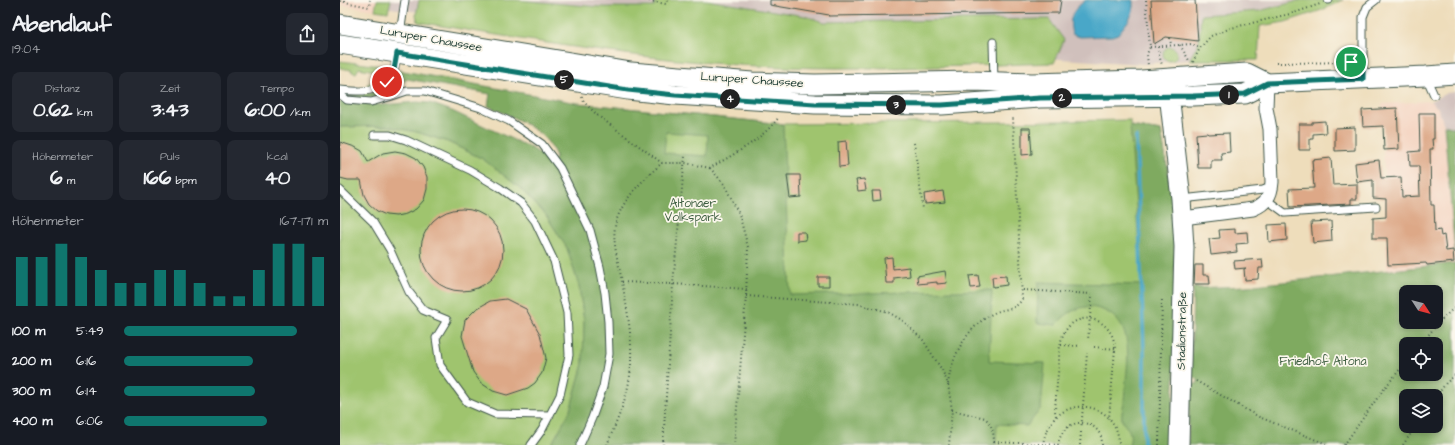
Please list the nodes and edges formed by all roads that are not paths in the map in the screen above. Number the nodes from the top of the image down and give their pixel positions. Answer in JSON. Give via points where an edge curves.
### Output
{"nodes":[{"id":1,"x":405,"y":0,"type":"edge"},
{"id":2,"x":1376,"y":0,"type":"edge"},
{"id":3,"x":340,"y":24,"type":"edge"},
{"id":4,"x":993,"y":42,"type":"dead end"},
{"id":5,"x":340,"y":44,"type":"edge"},
{"id":6,"x":399,"y":44,"type":"junction"},
{"id":7,"x":1363,"y":70,"type":"junction"},
{"id":8,"x":1165,"y":72,"type":"junction"},
{"id":9,"x":1455,"y":74,"type":"edge"},
{"id":10,"x":1426,"y":76,"type":"junction"},
{"id":11,"x":994,"y":82,"type":"junction"},
{"id":12,"x":1267,"y":83,"type":"junction"},
{"id":13,"x":1434,"y":95,"type":"dead end"},
{"id":14,"x":1169,"y":96,"type":"junction"},
{"id":15,"x":374,"y":135,"type":"dead end"},
{"id":16,"x":1272,"y":182,"type":"junction"},
{"id":17,"x":340,"y":190,"type":"edge"},
{"id":18,"x":1267,"y":200,"type":"junction"},
{"id":19,"x":1376,"y":206,"type":"dead end"},
{"id":20,"x":1182,"y":208,"type":"junction"},
{"id":21,"x":550,"y":415,"type":"junction"},
{"id":22,"x":531,"y":445,"type":"edge"},
{"id":23,"x":580,"y":445,"type":"edge"},
{"id":24,"x":1179,"y":445,"type":"edge"}],
"edges":[{"from":1,"to":6,"type":"lane"},
{"from":2,"to":7,"type":"lane","via":[[1367,7],[1363,17]]},
{"from":3,"to":6,"type":"main road","name":"Luruper Chaussee"},
{"from":4,"to":11,"type":"lane"},
{"from":5,"to":6,"type":"main road","name":"Luruper Chaussee"},
{"from":6,"to":11,"type":"main road","name":"Luruper Chaussee","via":[[631,72],[752,82]]},
{"from":6,"to":14,"type":"main road","name":"Luruper Chaussee","via":[[628,90],[675,95],[815,104],[942,105],[1040,98]]},
{"from":6,"to":23,"type":"lane","via":[[394,70],[387,82],[375,88],[340,90],[341,95],[347,100],[371,102],[407,91],[425,91],[481,108],[509,121],[542,144],[560,168],[578,203],[590,230],[600,267],[608,322],[609,354],[603,387]]},
{"from":7,"to":10,"type":"main road"},
{"from":7,"to":12,"type":"main road"},
{"from":8,"to":11,"type":"main road","name":"Luruper Chaussee","via":[[1119,81]]},
{"from":8,"to":12,"type":"main road","name":"Luruper Chaussee","via":[[1246,73]]},
{"from":8,"to":14,"type":"main road","name":"Stadionstraße"},
{"from":9,"to":10,"type":"main road"},
{"from":10,"to":13,"type":"lane"},
{"from":12,"to":14,"type":"main road","name":"Luruper Chaussee","via":[[1245,94]]},
{"from":12,"to":16,"type":"street","via":[[1266,108],[1270,129]]},
{"from":14,"to":20,"type":"main road","name":"Stadionstraße"},
{"from":15,"to":21,"type":"lane","via":[[390,135],[406,140],[430,149],[470,170],[521,203],[535,222],[554,261],[567,313],[569,355],[560,395]]},
{"from":16,"to":18,"type":"street"},
{"from":16,"to":20,"type":"lane","via":[[1263,190]]},
{"from":17,"to":21,"type":"lane","via":[[373,222],[390,250],[409,292],[422,310],[447,320],[436,338],[440,365],[467,402],[495,414]]},
{"from":18,"to":19,"type":"lane","via":[[1285,213]]},
{"from":18,"to":20,"type":"street","via":[[1253,209]]},
{"from":20,"to":24,"type":"main road","name":"Stadionstraße","via":[[1184,255]]},
{"from":21,"to":22,"type":"lane"}]}
